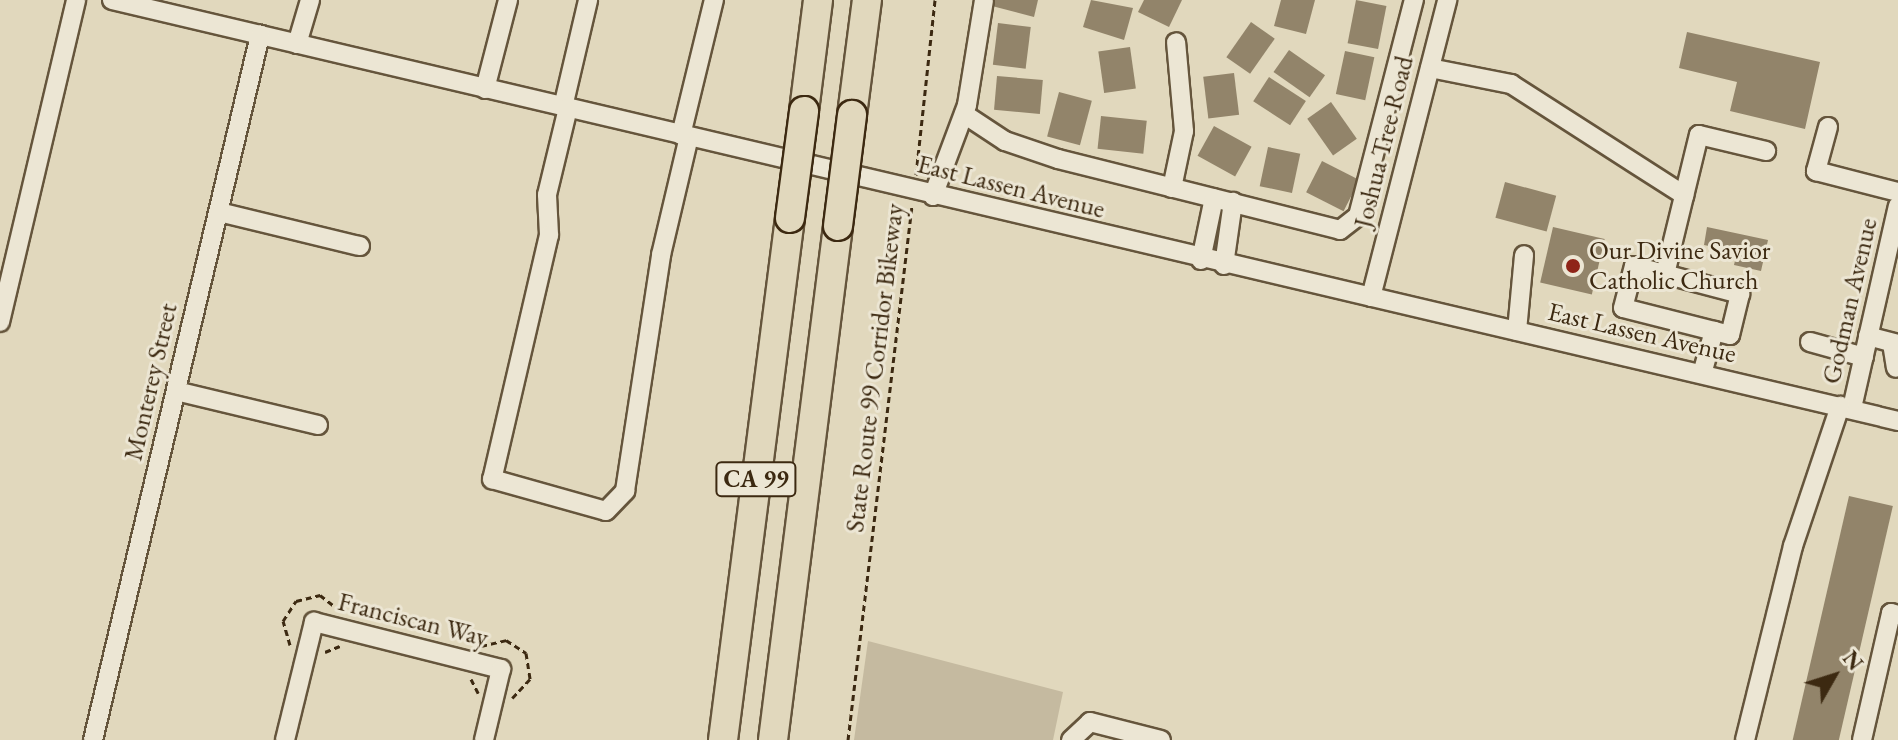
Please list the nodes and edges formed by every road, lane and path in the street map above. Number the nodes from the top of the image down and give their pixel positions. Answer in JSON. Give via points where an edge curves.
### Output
{"nodes":[{"id":1,"x":76,"y":0,"type":"edge"},
{"id":2,"x":112,"y":0,"type":"edge"},
{"id":3,"x":310,"y":0,"type":"edge"},
{"id":4,"x":508,"y":0,"type":"edge"},
{"id":5,"x":588,"y":0,"type":"edge"},
{"id":6,"x":714,"y":0,"type":"edge"},
{"id":7,"x":818,"y":0,"type":"edge"},
{"id":8,"x":867,"y":0,"type":"edge"},
{"id":9,"x":935,"y":0,"type":"edge"},
{"id":10,"x":984,"y":0,"type":"edge"},
{"id":11,"x":1414,"y":0,"type":"edge"},
{"id":12,"x":1447,"y":0,"type":"edge"},
{"id":13,"x":190,"y":9,"type":"edge"},
{"id":14,"x":260,"y":35,"type":"junction"},
{"id":15,"x":1176,"y":42,"type":"dead end"},
{"id":16,"x":297,"y":44,"type":"junction"},
{"id":17,"x":1430,"y":68,"type":"junction"},
{"id":18,"x":485,"y":89,"type":"junction"},
{"id":19,"x":565,"y":108,"type":"junction"},
{"id":20,"x":964,"y":114,"type":"junction"},
{"id":21,"x":1828,"y":127,"type":"dead end"},
{"id":22,"x":685,"y":136,"type":"junction"},
{"id":23,"x":1766,"y":151,"type":"dead end"},
{"id":24,"x":1172,"y":188,"type":"junction"},
{"id":25,"x":914,"y":190,"type":"junction"},
{"id":26,"x":1898,"y":192,"type":"edge"},
{"id":27,"x":1684,"y":195,"type":"junction"},
{"id":28,"x":933,"y":196,"type":"junction"},
{"id":29,"x":1214,"y":198,"type":"junction"},
{"id":30,"x":1233,"y":202,"type":"junction"},
{"id":31,"x":1898,"y":206,"type":"edge"},
{"id":32,"x":219,"y":212,"type":"junction"},
{"id":33,"x":360,"y":246,"type":"dead end"},
{"id":34,"x":1524,"y":255,"type":"dead end"},
{"id":35,"x":1201,"y":260,"type":"junction"},
{"id":36,"x":1224,"y":265,"type":"junction"},
{"id":37,"x":1665,"y":274,"type":"junction"},
{"id":38,"x":1371,"y":297,"type":"junction"},
{"id":39,"x":0,"y":322,"type":"edge"},
{"id":40,"x":1517,"y":331,"type":"junction"},
{"id":41,"x":1714,"y":331,"type":"junction"},
{"id":42,"x":1868,"y":336,"type":"junction"},
{"id":43,"x":1810,"y":342,"type":"dead end"},
{"id":44,"x":1895,"y":344,"type":"edge"},
{"id":45,"x":1864,"y":357,"type":"junction"},
{"id":46,"x":1896,"y":368,"type":"dead end"},
{"id":47,"x":1702,"y":374,"type":"junction"},
{"id":48,"x":176,"y":391,"type":"junction"},
{"id":49,"x":1846,"y":407,"type":"junction"},
{"id":50,"x":1898,"y":421,"type":"edge"},
{"id":51,"x":318,"y":425,"type":"dead end"},
{"id":52,"x":1898,"y":615,"type":"edge"},
{"id":53,"x":345,"y":647,"type":"dead end"},
{"id":54,"x":320,"y":659,"type":"dead end"},
{"id":55,"x":465,"y":676,"type":"dead end"},
{"id":56,"x":477,"y":703,"type":"dead end"},
{"id":57,"x":93,"y":740,"type":"edge"},
{"id":58,"x":285,"y":740,"type":"edge"},
{"id":59,"x":484,"y":740,"type":"edge"},
{"id":60,"x":723,"y":740,"type":"edge"},
{"id":61,"x":773,"y":740,"type":"edge"},
{"id":62,"x":848,"y":740,"type":"edge"},
{"id":63,"x":1071,"y":740,"type":"edge"},
{"id":64,"x":1161,"y":740,"type":"edge"},
{"id":65,"x":1745,"y":740,"type":"edge"},
{"id":66,"x":1862,"y":740,"type":"edge"}],
"edges":[{"from":1,"to":39,"type":"street"},
{"from":2,"to":13,"type":"street","name":"East Lassen Avenue"},
{"from":3,"to":16,"type":"street"},
{"from":4,"to":18,"type":"street"},
{"from":5,"to":19,"type":"street"},
{"from":6,"to":22,"type":"street"},
{"from":7,"to":60,"type":"highway","number":"CA 99","bridge":true},
{"from":8,"to":61,"type":"highway","number":"CA 99","bridge":true},
{"from":9,"to":25,"type":"path","name":"State Route 99 Corridor Bikeway"},
{"from":10,"to":20,"type":"street"},
{"from":11,"to":30,"type":"street","via":[[1349,226],[1340,230]]},
{"from":12,"to":17,"type":"street","name":"Joshua Tree Road"},
{"from":13,"to":14,"type":"street","name":"East Lassen Avenue"},
{"from":14,"to":16,"type":"street","name":"East Lassen Avenue"},
{"from":14,"to":32,"type":"street","name":"Monterey Street"},
{"from":15,"to":24,"type":"street","via":[[1184,131]]},
{"from":16,"to":18,"type":"street","name":"East Lassen Avenue"},
{"from":17,"to":27,"type":"street","via":[[1511,84]]},
{"from":17,"to":38,"type":"street","name":"Joshua Tree Road"},
{"from":18,"to":19,"type":"street","name":"East Lassen Avenue"},
{"from":19,"to":22,"type":"street","name":"East Lassen Avenue"},
{"from":19,"to":22,"type":"street","via":[[547,195],[549,235],[492,479],[606,511],[625,491]]},
{"from":20,"to":24,"type":"street","via":[[1005,141]]},
{"from":20,"to":28,"type":"street"},
{"from":21,"to":26,"type":"street","via":[[1816,171]]},
{"from":22,"to":25,"type":"street","name":"East Lassen Avenue"},
{"from":23,"to":27,"type":"street","via":[[1699,135]]},
{"from":24,"to":29,"type":"street"},
{"from":25,"to":28,"type":"street","name":"East Lassen Avenue"},
{"from":25,"to":62,"type":"path","name":"State Route 99 Corridor Bikeway"},
{"from":27,"to":37,"type":"street"},
{"from":28,"to":35,"type":"street","name":"East Lassen Avenue"},
{"from":29,"to":30,"type":"street"},
{"from":29,"to":35,"type":"street"},
{"from":30,"to":36,"type":"street"},
{"from":31,"to":42,"type":"street","name":"Godman Avenue"},
{"from":32,"to":33,"type":"street"},
{"from":32,"to":48,"type":"street","name":"Monterey Street"},
{"from":34,"to":40,"type":"street"},
{"from":35,"to":36,"type":"street","name":"East Lassen Avenue"},
{"from":36,"to":38,"type":"street","name":"East Lassen Avenue"},
{"from":37,"to":41,"type":"street","via":[[1740,294],[1730,335]]},
{"from":37,"to":41,"type":"street","via":[[1634,266],[1623,308]]},
{"from":38,"to":40,"type":"street","name":"East Lassen Avenue"},
{"from":40,"to":47,"type":"street","name":"East Lassen Avenue"},
{"from":41,"to":47,"type":"street"},
{"from":42,"to":44,"type":"street"},
{"from":42,"to":45,"type":"street","name":"Godman Avenue"},
{"from":43,"to":45,"type":"street"},
{"from":44,"to":46,"type":"street"},
{"from":45,"to":49,"type":"street","name":"Godman Avenue"},
{"from":47,"to":49,"type":"street","name":"East Lassen Avenue"},
{"from":48,"to":51,"type":"street"},
{"from":48,"to":57,"type":"street","name":"Monterey Street"},
{"from":49,"to":50,"type":"street","name":"East Lassen Avenue"},
{"from":49,"to":65,"type":"street","name":"Godman Avenue","via":[[1793,546]]},
{"from":52,"to":66,"type":"street","via":[[1891,613]]},
{"from":53,"to":54,"type":"path","via":[[330,648]]},
{"from":55,"to":56,"type":"path","via":[[477,686]]},
{"from":58,"to":59,"type":"street","name":"Franciscan Way","via":[[314,622],[501,669]]},
{"from":63,"to":64,"type":"street","via":[[1090,722]]}]}
